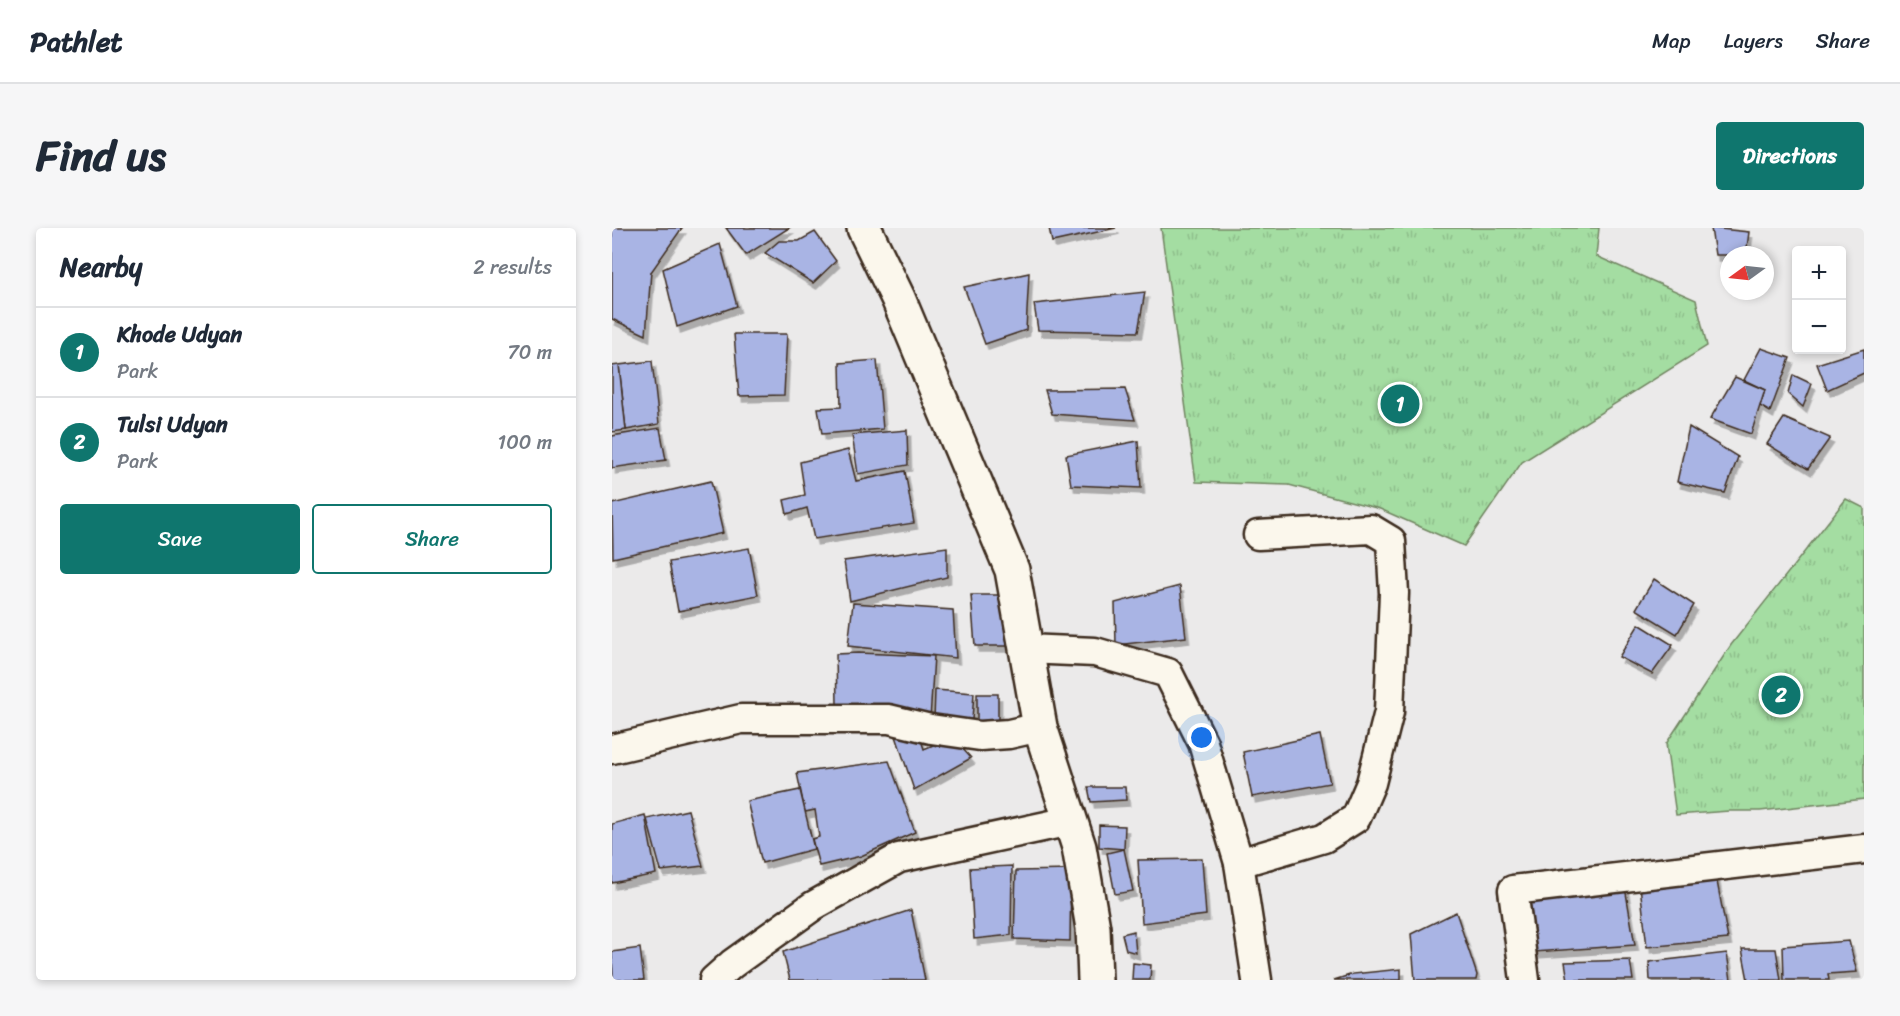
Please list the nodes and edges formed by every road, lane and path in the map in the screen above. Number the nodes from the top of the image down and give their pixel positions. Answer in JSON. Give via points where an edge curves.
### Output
{"nodes":[{"id":1,"x":864,"y":228,"type":"edge"},
{"id":2,"x":1258,"y":535,"type":"dead end"},
{"id":3,"x":1026,"y":649,"type":"junction"},
{"id":4,"x":1040,"y":727,"type":"junction"},
{"id":5,"x":612,"y":749,"type":"edge"},
{"id":6,"x":1070,"y":821,"type":"junction"},
{"id":7,"x":1864,"y":849,"type":"edge"},
{"id":8,"x":1239,"y":863,"type":"junction"},
{"id":9,"x":714,"y":980,"type":"edge"},
{"id":10,"x":1095,"y":980,"type":"edge"},
{"id":11,"x":1257,"y":980,"type":"edge"},
{"id":12,"x":1525,"y":980,"type":"edge"}],
"edges":[{"from":1,"to":3,"type":"street","via":[[898,298],[1012,570]]},
{"from":2,"to":8,"type":"street","via":[[1371,529],[1391,540],[1394,593],[1389,712],[1371,783],[1356,818],[1324,838]]},
{"from":3,"to":4,"type":"street"},
{"from":3,"to":8,"type":"street","via":[[1095,652],[1168,673],[1203,743]]},
{"from":4,"to":5,"type":"street","via":[[980,736],[889,719],[741,719]]},
{"from":4,"to":6,"type":"street"},
{"from":6,"to":9,"type":"street","via":[[899,858],[813,906]]},
{"from":6,"to":10,"type":"street","via":[[1079,847],[1093,928]]},
{"from":7,"to":12,"type":"street","via":[[1514,890]]},
{"from":8,"to":11,"type":"street"}]}
